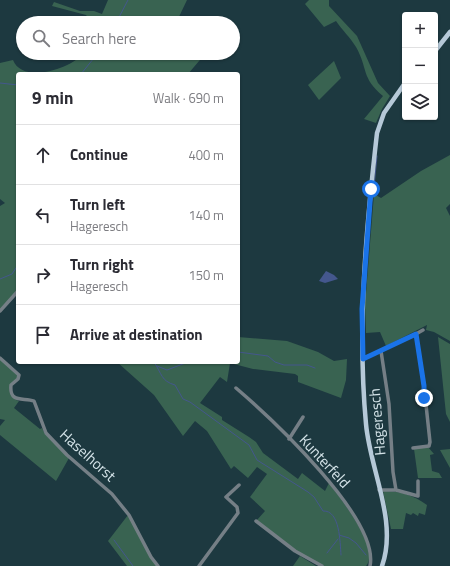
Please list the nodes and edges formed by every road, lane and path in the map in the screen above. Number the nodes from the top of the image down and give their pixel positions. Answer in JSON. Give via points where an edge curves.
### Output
{"nodes":[{"id":1,"x":450,"y":32,"type":"edge"},
{"id":2,"x":437,"y":48,"type":"edge"},
{"id":3,"x":404,"y":84,"type":"edge"},
{"id":4,"x":16,"y":293,"type":"edge"},
{"id":5,"x":0,"y":311,"type":"edge"},
{"id":6,"x":423,"y":330,"type":"dead end"},
{"id":7,"x":416,"y":334,"type":"junction"},
{"id":8,"x":381,"y":351,"type":"junction"},
{"id":9,"x":0,"y":358,"type":"edge"},
{"id":10,"x":363,"y":359,"type":"junction"},
{"id":11,"x":236,"y":388,"type":"dead end"},
{"id":12,"x":303,"y":417,"type":"dead end"},
{"id":13,"x":289,"y":439,"type":"junction"},
{"id":14,"x":413,"y":448,"type":"dead end"},
{"id":15,"x":418,"y":481,"type":"dead end"},
{"id":16,"x":239,"y":484,"type":"dead end"},
{"id":17,"x":379,"y":490,"type":"junction"},
{"id":18,"x":396,"y":490,"type":"junction"},
{"id":19,"x":256,"y":521,"type":"dead end"},
{"id":20,"x":158,"y":566,"type":"edge"},
{"id":21,"x":199,"y":566,"type":"edge"},
{"id":22,"x":322,"y":566,"type":"edge"},
{"id":23,"x":370,"y":566,"type":"edge"},
{"id":24,"x":382,"y":566,"type":"edge"}],
"edges":[{"from":1,"to":2,"type":"main road"},
{"from":3,"to":10,"type":"main road","via":[[384,113],[377,133],[362,302]]},
{"from":4,"to":5,"type":"street"},
{"from":6,"to":7,"type":"street"},
{"from":7,"to":8,"type":"street"},
{"from":7,"to":14,"type":"street","via":[[430,442],[429,446]]},
{"from":8,"to":10,"type":"street"},
{"from":8,"to":18,"type":"street","name":"Hageresch","via":[[389,404]]},
{"from":9,"to":20,"type":"street","name":"Haselhorst","via":[[19,375],[11,385],[14,397],[34,401],[46,433],[112,494],[129,515]]},
{"from":10,"to":17,"type":"main road","via":[[366,423]]},
{"from":11,"to":13,"type":"street","name":"Kunterfeld"},
{"from":12,"to":13,"type":"street"},
{"from":13,"to":23,"type":"street","name":"Kunterfeld","via":[[330,482],[350,509],[371,550]]},
{"from":15,"to":18,"type":"street","via":[[418,496]]},
{"from":16,"to":21,"type":"street","via":[[226,497],[237,508],[238,513]]},
{"from":17,"to":18,"type":"street"},
{"from":17,"to":24,"type":"main road","via":[[388,538]]},
{"from":19,"to":22,"type":"street","via":[[295,551]]}]}
